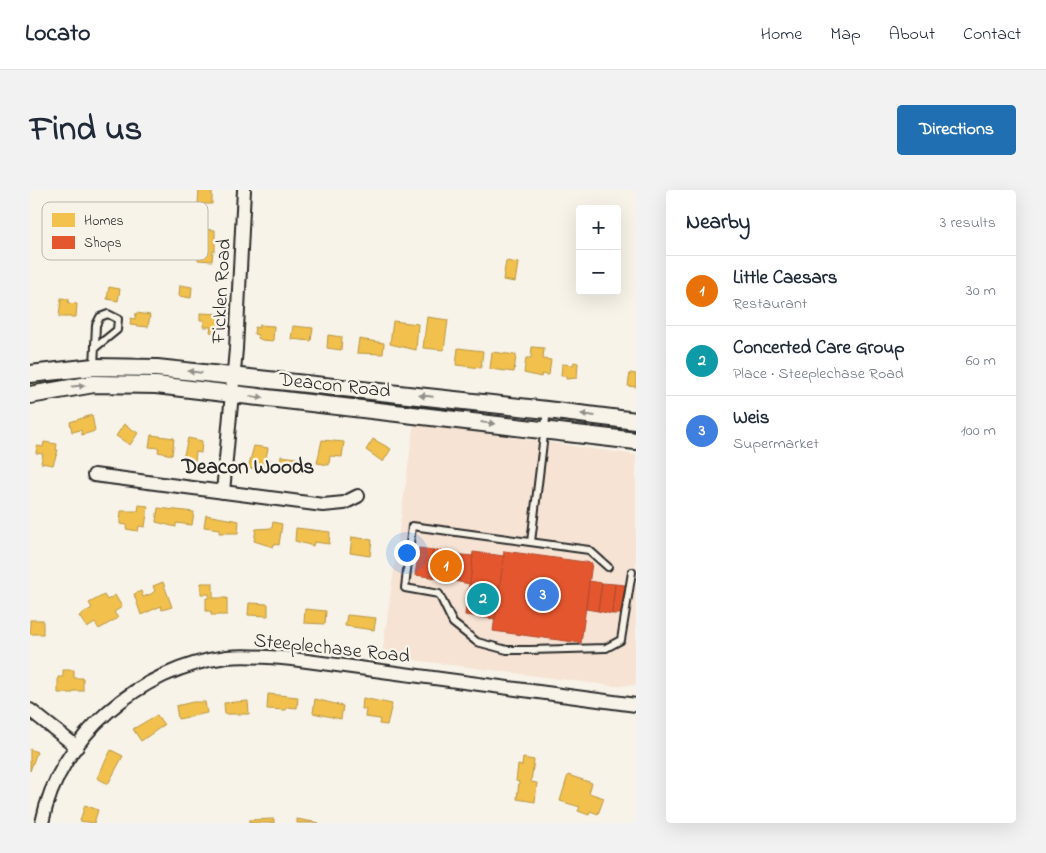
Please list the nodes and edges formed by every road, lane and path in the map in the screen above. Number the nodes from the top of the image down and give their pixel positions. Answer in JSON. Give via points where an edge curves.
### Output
{"nodes":[{"id":1,"x":244,"y":190,"type":"edge"},
{"id":2,"x":96,"y":347,"type":"junction"},
{"id":3,"x":94,"y":367,"type":"junction"},
{"id":4,"x":30,"y":374,"type":"edge"},
{"id":5,"x":233,"y":377,"type":"junction"},
{"id":6,"x":231,"y":394,"type":"junction"},
{"id":7,"x":30,"y":395,"type":"edge"},
{"id":8,"x":547,"y":410,"type":"junction"},
{"id":9,"x":636,"y":421,"type":"edge"},
{"id":10,"x":546,"y":429,"type":"junction"},
{"id":11,"x":636,"y":441,"type":"edge"},
{"id":12,"x":94,"y":475,"type":"dead end"},
{"id":13,"x":223,"y":492,"type":"junction"},
{"id":14,"x":358,"y":496,"type":"dead end"},
{"id":15,"x":531,"y":542,"type":"junction"},
{"id":16,"x":608,"y":567,"type":"dead end"},
{"id":17,"x":632,"y":572,"type":"dead end"},
{"id":18,"x":636,"y":705,"type":"edge"},
{"id":19,"x":30,"y":710,"type":"edge"},
{"id":20,"x":77,"y":746,"type":"junction"},
{"id":21,"x":42,"y":823,"type":"edge"}],
"edges":[{"from":1,"to":5,"type":"street","name":"Ficklen Road"},
{"from":2,"to":2,"type":"lane","via":[[96,325],[100,317],[115,316],[118,319],[116,330]]},
{"from":2,"to":3,"type":"lane"},
{"from":3,"to":4,"type":"main road","name":"Deacon Road"},
{"from":5,"to":3,"type":"main road","name":"Deacon Road","one_way":true,"via":[[157,368]]},
{"from":5,"to":6,"type":"street","name":"Ficklen Road"},
{"from":8,"to":5,"type":"main road","name":"Deacon Road","one_way":true},
{"from":7,"to":6,"type":"main road","name":"Deacon Road","one_way":true,"via":[[94,384],[156,385]]},
{"from":6,"to":10,"type":"main road","name":"Deacon Road","one_way":true},
{"from":6,"to":13,"type":"street","name":"Ficklen Road"},
{"from":9,"to":8,"type":"main road","name":"Deacon Road","one_way":true},
{"from":8,"to":10,"type":"lane"},
{"from":10,"to":11,"type":"main road","name":"Deacon Road"},
{"from":10,"to":15,"type":"lane"},
{"from":12,"to":13,"type":"street"},
{"from":13,"to":14,"type":"street","via":[[323,505],[344,503]]},
{"from":15,"to":16,"type":"lane","via":[[589,550]]},
{"from":15,"to":17,"type":"lane","via":[[412,526],[405,588],[439,594],[453,623],[477,642],[507,650],[606,648],[621,640]]},
{"from":18,"to":20,"type":"street","name":"Steeplechase Road","via":[[307,660],[227,657],[186,667],[140,689],[106,712]]},
{"from":19,"to":20,"type":"street"},
{"from":20,"to":21,"type":"street","name":"Steeplechase Road","via":[[57,778]]}]}
